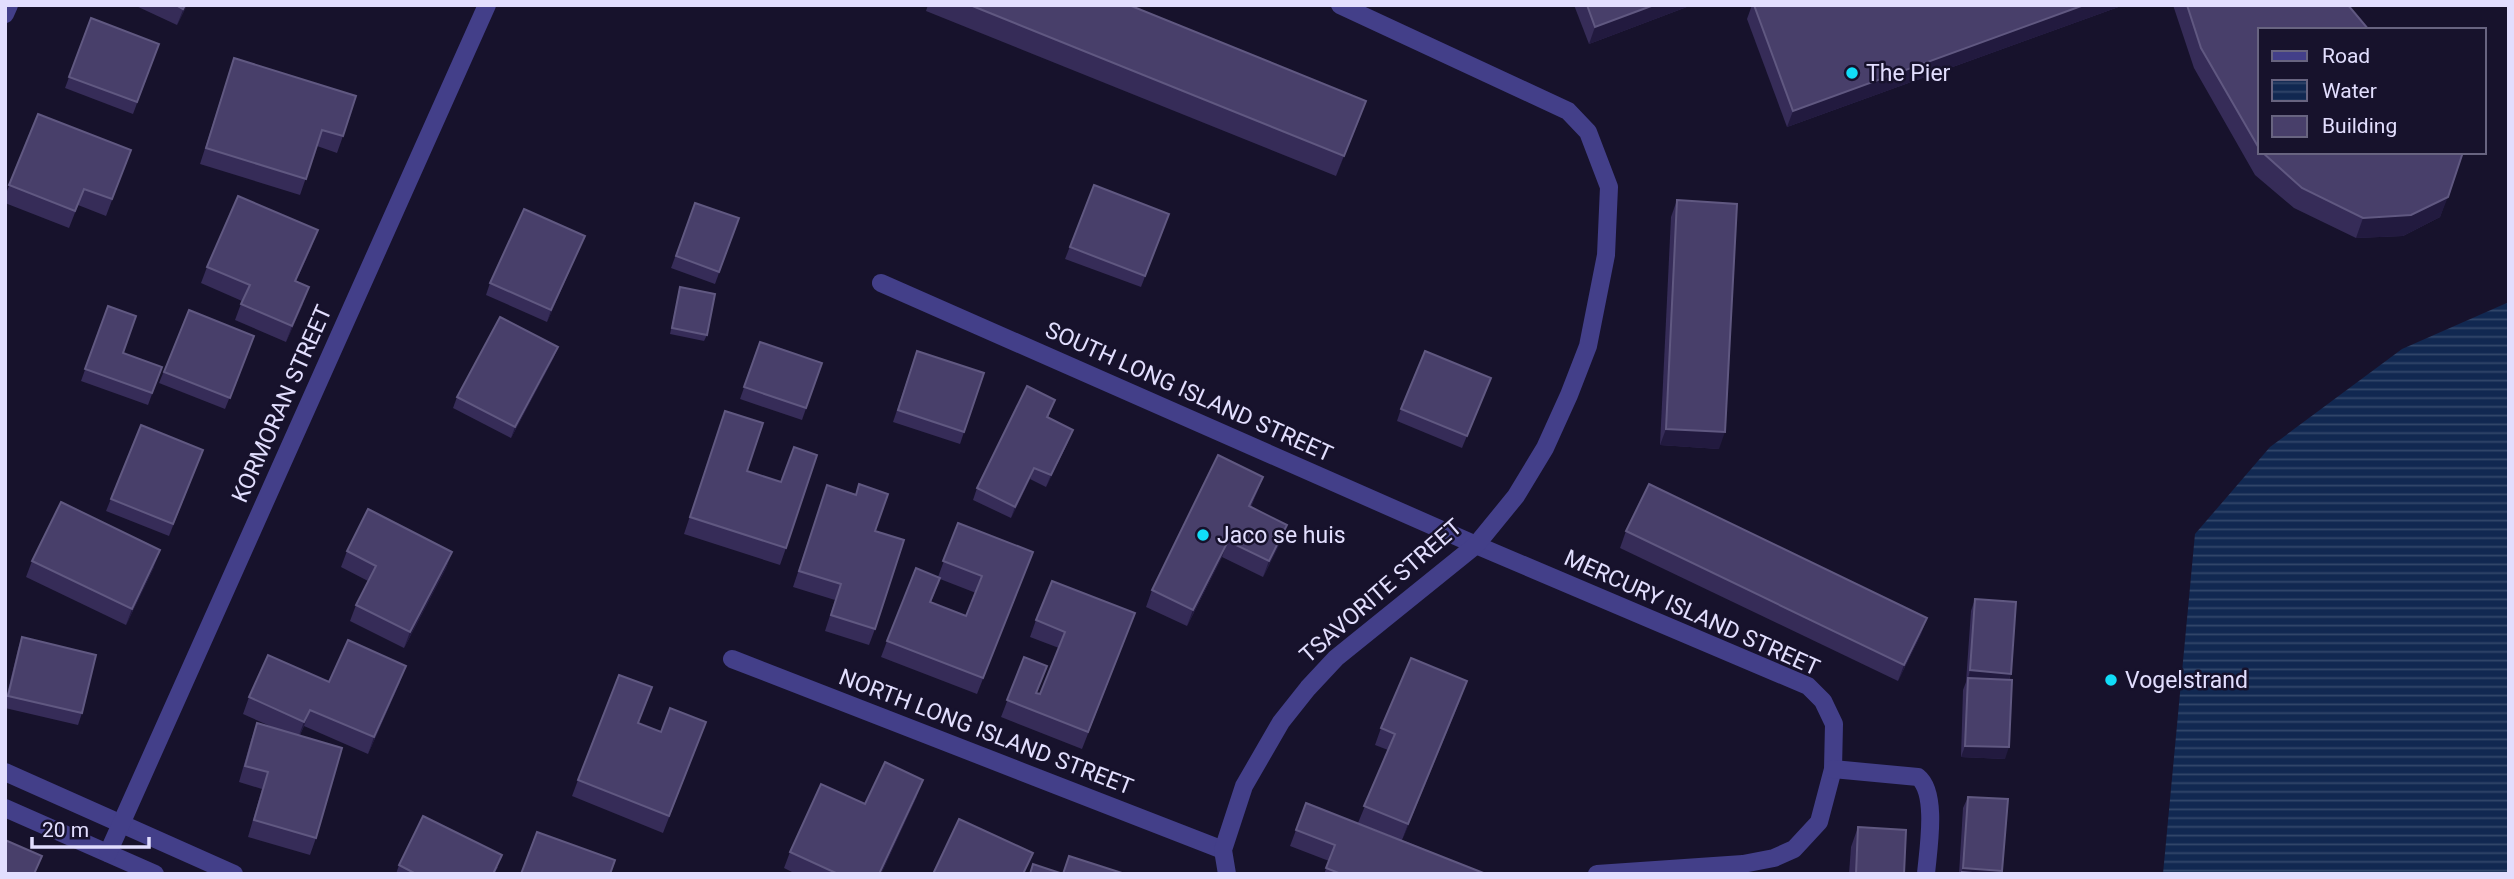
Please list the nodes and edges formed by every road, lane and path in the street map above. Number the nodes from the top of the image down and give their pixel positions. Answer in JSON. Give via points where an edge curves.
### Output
{"nodes":[{"id":1,"x":9,"y":5,"type":"edge"},
{"id":2,"x":487,"y":5,"type":"edge"},
{"id":3,"x":1340,"y":5,"type":"edge"},
{"id":4,"x":5,"y":14,"type":"edge"},
{"id":5,"x":881,"y":283,"type":"dead end"},
{"id":6,"x":1476,"y":545,"type":"junction"},
{"id":7,"x":732,"y":659,"type":"dead end"},
{"id":8,"x":1833,"y":769,"type":"junction"},
{"id":9,"x":5,"y":772,"type":"edge"},
{"id":10,"x":5,"y":808,"type":"edge"},
{"id":11,"x":123,"y":823,"type":"junction"},
{"id":12,"x":1223,"y":850,"type":"junction"},
{"id":13,"x":108,"y":853,"type":"junction"},
{"id":14,"x":155,"y":874,"type":"edge"},
{"id":15,"x":234,"y":874,"type":"edge"},
{"id":16,"x":1227,"y":874,"type":"edge"},
{"id":17,"x":1597,"y":874,"type":"edge"},
{"id":18,"x":1926,"y":874,"type":"edge"}],
"edges":[{"from":1,"to":4,"type":"street"},
{"from":2,"to":11,"type":"street","name":"KORMORAN STREET"},
{"from":3,"to":6,"type":"street","name":"TSAVORITE STREET","via":[[1568,111],[1588,132],[1609,187],[1606,255],[1588,346],[1545,448],[1516,496]]},
{"from":5,"to":6,"type":"street","name":"SOUTH LONG ISLAND STREET"},
{"from":6,"to":8,"type":"street","name":"MERCURY ISLAND STREET","via":[[1808,686],[1824,702],[1834,724]]},
{"from":6,"to":12,"type":"street","name":"TSAVORITE STREET","via":[[1336,658],[1308,688],[1281,722],[1244,786]]},
{"from":7,"to":12,"type":"street","name":"NORTH LONG ISLAND STREET"},
{"from":8,"to":17,"type":"street","name":"MERCURY ISLAND STREET","via":[[1819,822],[1794,849],[1774,858]]},
{"from":8,"to":18,"type":"street","via":[[1922,781],[1929,799]]},
{"from":9,"to":11,"type":"street"},
{"from":10,"to":13,"type":"street"},
{"from":11,"to":13,"type":"street","name":"KORMORAN STREET"},
{"from":11,"to":15,"type":"street"},
{"from":12,"to":16,"type":"street","name":"TSAVORITE STREET"},
{"from":13,"to":14,"type":"street"}]}
